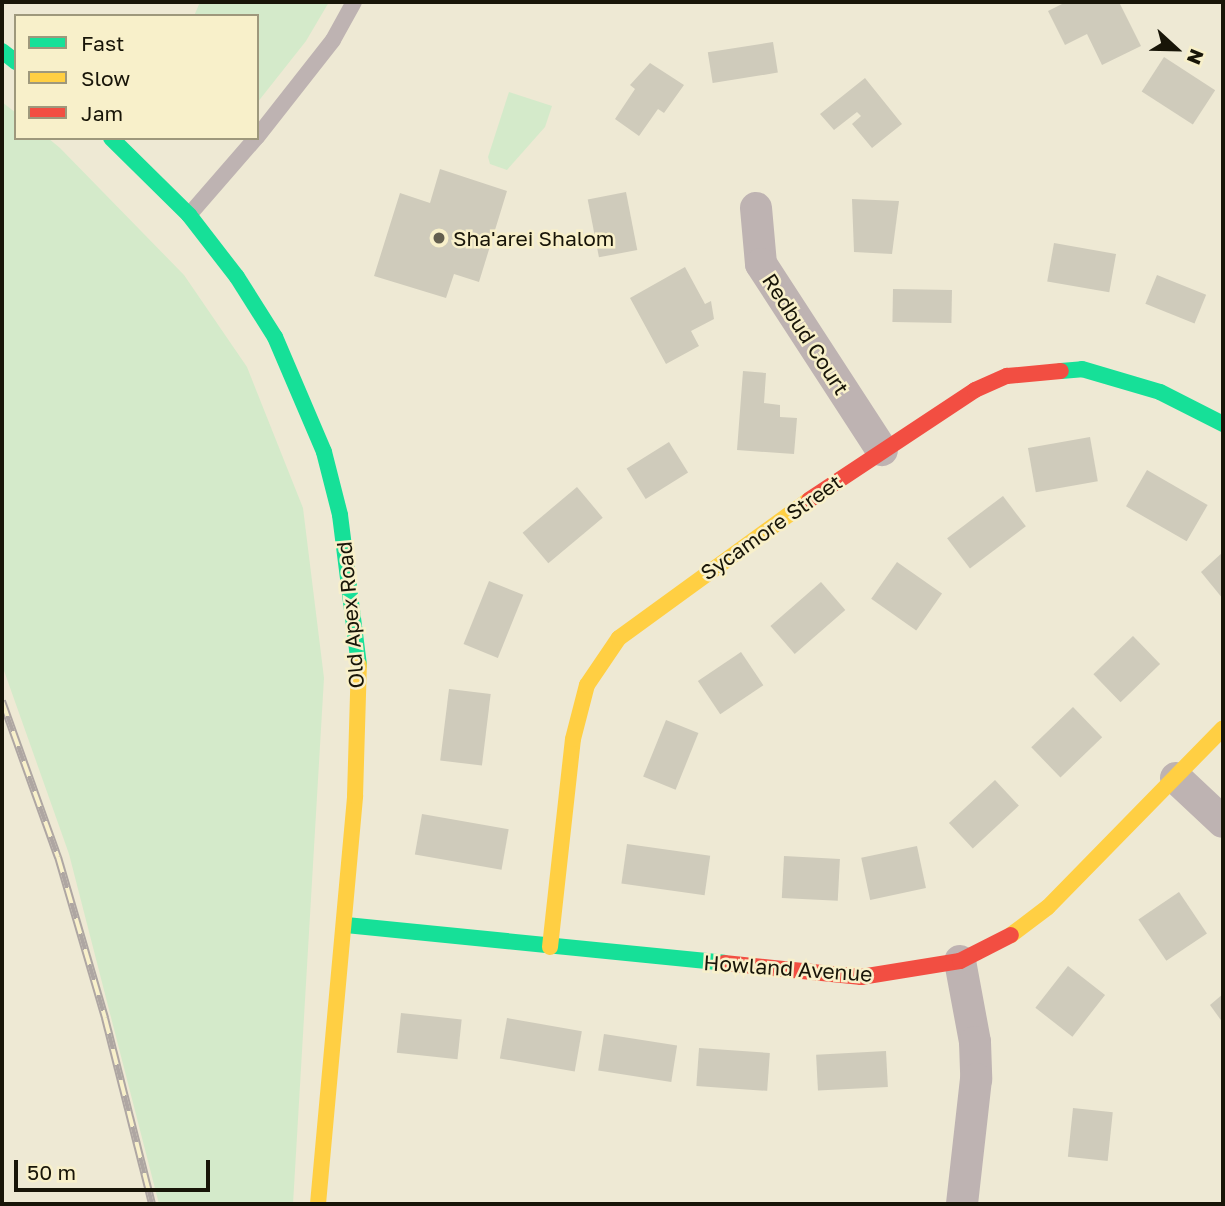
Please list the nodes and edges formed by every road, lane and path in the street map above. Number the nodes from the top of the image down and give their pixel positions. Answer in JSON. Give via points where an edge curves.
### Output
{"nodes":[{"id":1,"x":354,"y":2,"type":"edge"},
{"id":2,"x":259,"y":135,"type":"edge"},
{"id":3,"x":113,"y":140,"type":"edge"},
{"id":4,"x":255,"y":140,"type":"edge"},
{"id":5,"x":756,"y":208,"type":"dead end"},
{"id":6,"x":189,"y":215,"type":"junction"},
{"id":7,"x":1223,"y":424,"type":"edge"},
{"id":8,"x":882,"y":450,"type":"junction"},
{"id":9,"x":1223,"y":728,"type":"edge"},
{"id":10,"x":1176,"y":778,"type":"junction"},
{"id":11,"x":1223,"y":822,"type":"edge"},
{"id":12,"x":346,"y":925,"type":"junction"},
{"id":13,"x":550,"y":947,"type":"junction"},
{"id":14,"x":960,"y":961,"type":"junction"},
{"id":15,"x":318,"y":1204,"type":"edge"},
{"id":16,"x":962,"y":1204,"type":"edge"}],
"edges":[{"from":1,"to":2,"type":"lane","via":[[333,40]]},
{"from":3,"to":6,"type":"street","name":"Old Apex Road"},
{"from":4,"to":6,"type":"lane"},
{"from":5,"to":8,"type":"street","name":"Redbud Court","via":[[761,264]]},
{"from":6,"to":12,"type":"street","name":"Old Apex Road","via":[[237,277],[275,337],[324,452],[340,515],[359,669]]},
{"from":7,"to":8,"type":"street","name":"Sycamore Street","via":[[1121,378],[1082,369],[1044,369],[1007,376],[975,390]]},
{"from":8,"to":13,"type":"street","name":"Sycamore Street","via":[[619,638],[599,663],[587,685],[573,738]]},
{"from":9,"to":10,"type":"street","name":"Howland Avenue"},
{"from":10,"to":11,"type":"street"},
{"from":10,"to":14,"type":"street","name":"Howland Avenue","via":[[1048,907],[1010,936]]},
{"from":12,"to":13,"type":"street","name":"Howland Avenue"},
{"from":12,"to":15,"type":"street","name":"Old Apex Road"},
{"from":13,"to":14,"type":"street","name":"Howland Avenue","via":[[861,977]]},
{"from":14,"to":16,"type":"street","via":[[975,1042],[976,1079]]}]}
